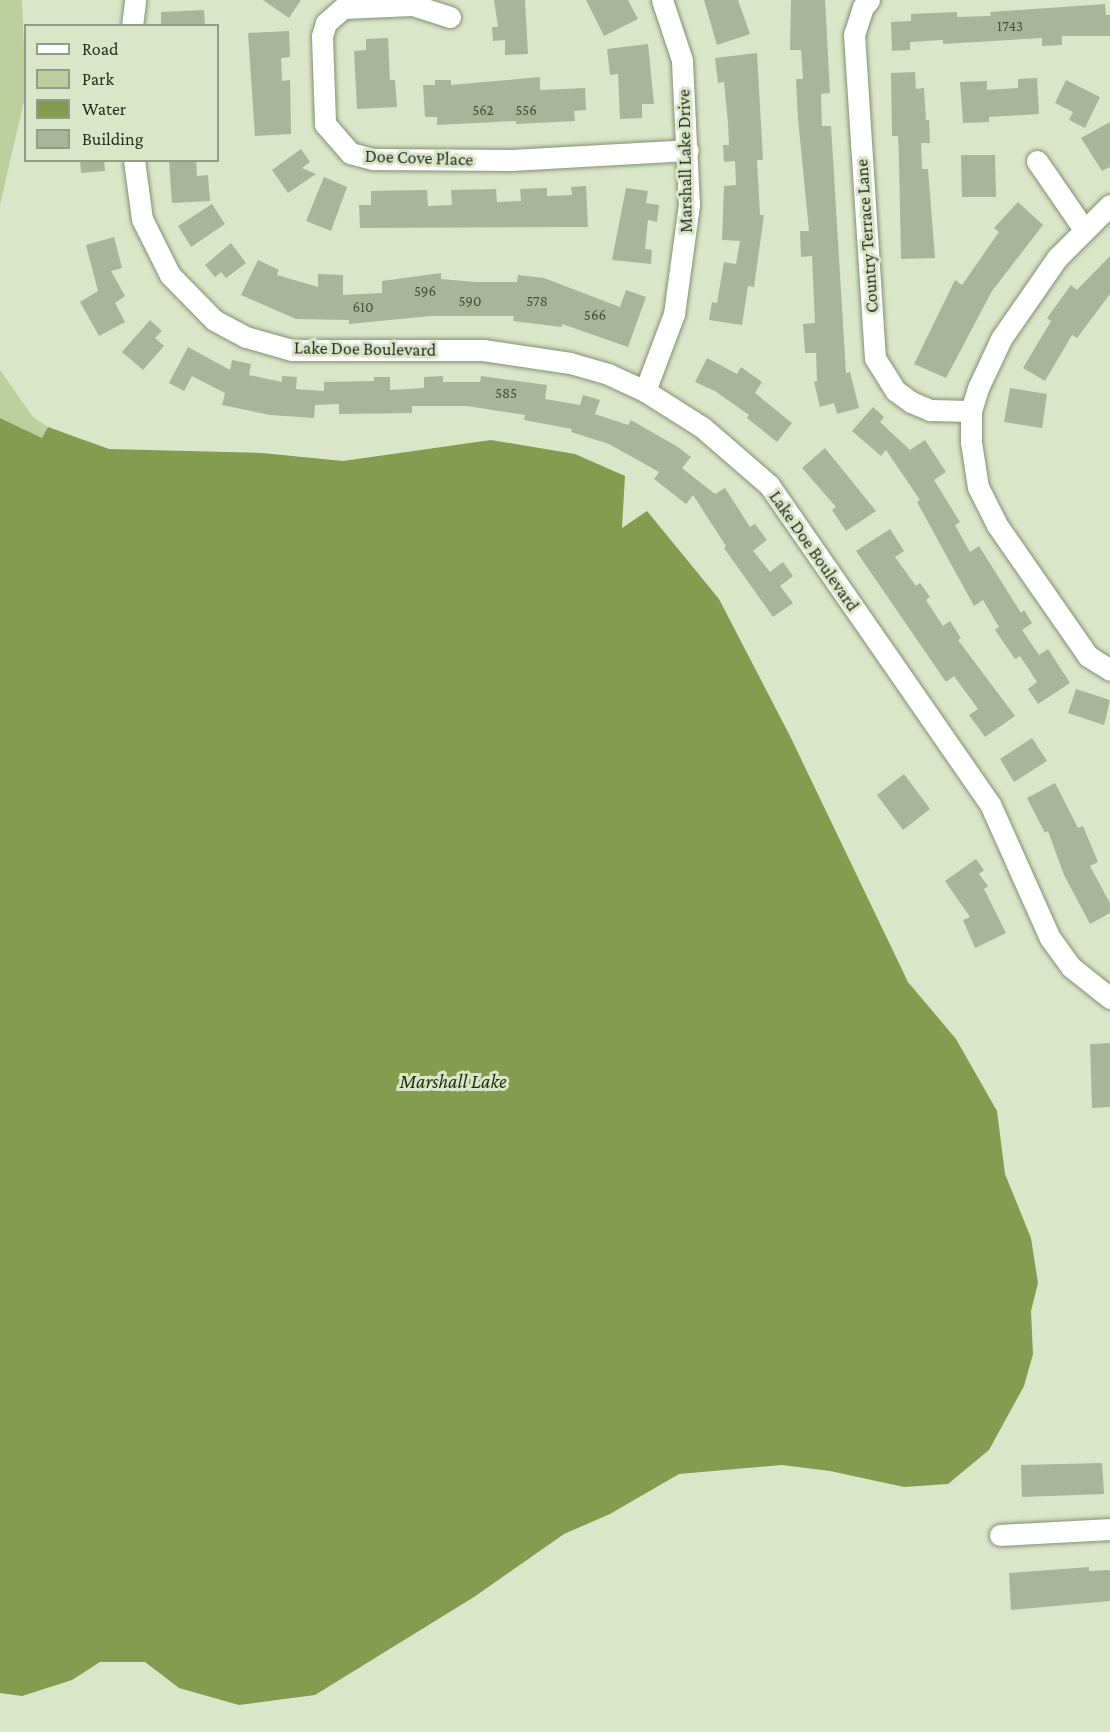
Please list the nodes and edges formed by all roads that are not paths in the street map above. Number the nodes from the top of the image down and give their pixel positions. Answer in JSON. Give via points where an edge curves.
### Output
{"nodes":[{"id":1,"x":135,"y":0,"type":"edge"},
{"id":2,"x":662,"y":0,"type":"edge"},
{"id":3,"x":869,"y":0,"type":"edge"},
{"id":4,"x":450,"y":17,"type":"dead end"},
{"id":5,"x":132,"y":24,"type":"edge"},
{"id":6,"x":688,"y":150,"type":"junction"},
{"id":7,"x":1037,"y":161,"type":"dead end"},
{"id":8,"x":134,"y":162,"type":"edge"},
{"id":9,"x":1110,"y":205,"type":"edge"},
{"id":10,"x":1083,"y":228,"type":"junction"},
{"id":11,"x":645,"y":391,"type":"junction"},
{"id":12,"x":971,"y":411,"type":"junction"},
{"id":13,"x":1110,"y":670,"type":"edge"},
{"id":14,"x":1110,"y":998,"type":"edge"},
{"id":15,"x":1110,"y":1529,"type":"edge"},
{"id":16,"x":1000,"y":1535,"type":"dead end"}],
"edges":[{"from":1,"to":5,"type":"street"},
{"from":2,"to":6,"type":"street","name":"Marshall Lake Drive","via":[[682,60]]},
{"from":3,"to":12,"type":"street","name":"Country Terrace Lane","via":[[862,7],[854,34],[875,358],[897,391],[911,402],[930,410]]},
{"from":4,"to":6,"type":"street","name":"Doe Cove Place","via":[[412,5],[343,8],[326,23],[322,36],[325,124],[350,153],[372,159],[511,160]]},
{"from":6,"to":11,"type":"street","name":"Marshall Lake Drive","via":[[689,205],[681,279],[666,342]]},
{"from":7,"to":10,"type":"street"},
{"from":8,"to":11,"type":"street","name":"Lake Doe Boulevard","via":[[142,219],[170,275],[214,320],[246,337],[292,350],[483,350],[528,354],[608,374]]},
{"from":9,"to":10,"type":"street"},
{"from":10,"to":12,"type":"street","via":[[1011,321],[987,365]]},
{"from":11,"to":14,"type":"street","name":"Lake Doe Boulevard","via":[[702,428],[769,485],[990,804],[1050,938],[1071,967]]},
{"from":12,"to":13,"type":"street","via":[[975,470],[984,503],[1088,657]]},
{"from":15,"to":16,"type":"street"}]}
